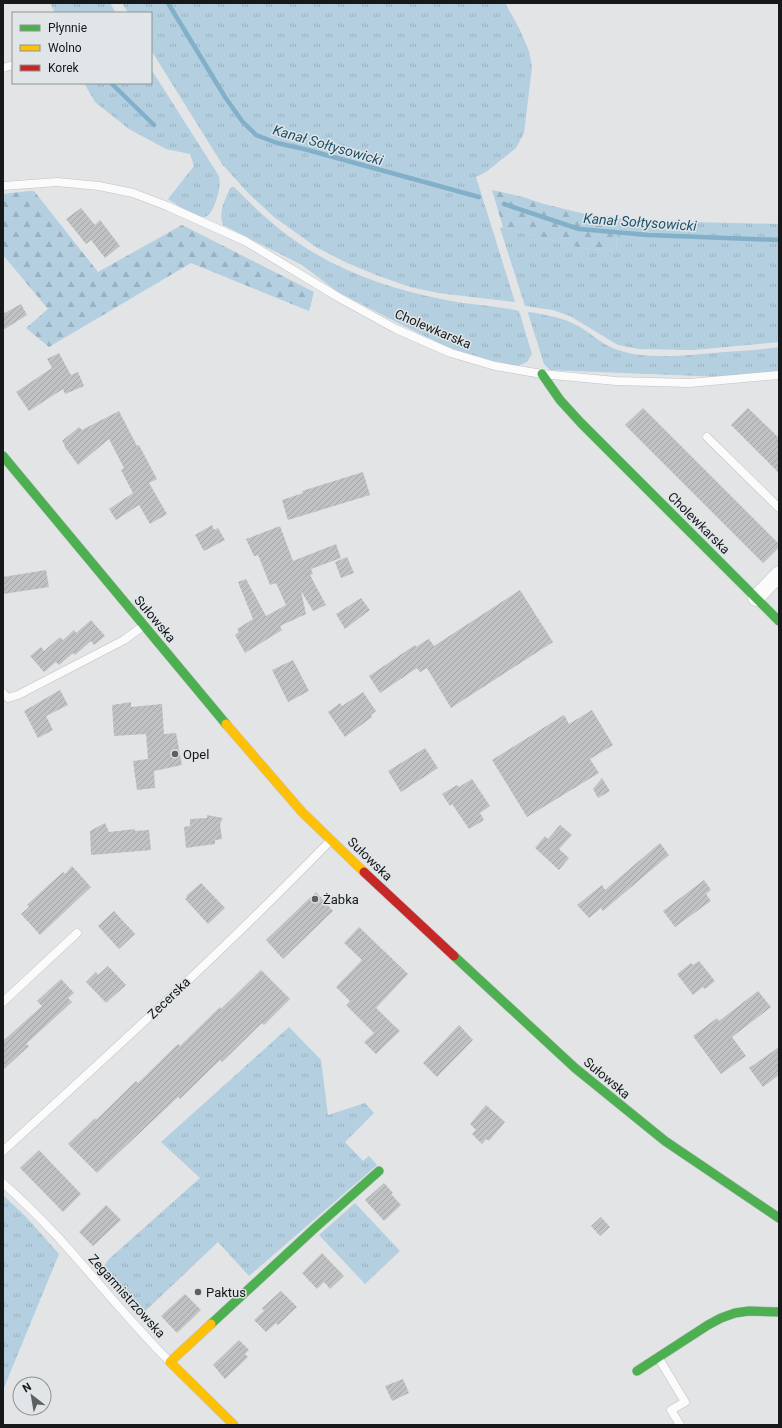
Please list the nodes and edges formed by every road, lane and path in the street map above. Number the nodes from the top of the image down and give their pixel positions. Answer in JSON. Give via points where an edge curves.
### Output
{"nodes":[{"id":1,"x":3,"y":186,"type":"edge"},
{"id":2,"x":542,"y":374,"type":"junction"},
{"id":3,"x":779,"y":375,"type":"edge"},
{"id":4,"x":708,"y":437,"type":"dead end"},
{"id":5,"x":3,"y":456,"type":"edge"},
{"id":6,"x":779,"y":508,"type":"edge"},
{"id":7,"x":779,"y":574,"type":"edge"},
{"id":8,"x":756,"y":598,"type":"junction"},
{"id":9,"x":779,"y":621,"type":"edge"},
{"id":10,"x":144,"y":626,"type":"junction"},
{"id":11,"x":3,"y":693,"type":"edge"},
{"id":12,"x":332,"y":840,"type":"junction"},
{"id":13,"x":77,"y":933,"type":"dead end"},
{"id":14,"x":3,"y":1002,"type":"edge"},
{"id":15,"x":3,"y":1152,"type":"edge"},
{"id":16,"x":379,"y":1171,"type":"dead end"},
{"id":17,"x":3,"y":1183,"type":"edge"},
{"id":18,"x":779,"y":1218,"type":"edge"},
{"id":19,"x":779,"y":1312,"type":"edge"},
{"id":20,"x":658,"y":1357,"type":"junction"},
{"id":21,"x":170,"y":1362,"type":"junction"},
{"id":22,"x":637,"y":1370,"type":"dead end"},
{"id":23,"x":234,"y":1425,"type":"edge"},
{"id":24,"x":680,"y":1425,"type":"edge"}],
"edges":[{"from":1,"to":2,"type":"lane","name":"Cholewkarska","via":[[57,182],[99,186],[133,193],[245,241],[396,329],[459,355],[495,366]]},
{"from":2,"to":3,"type":"lane","via":[[616,381],[689,383]]},
{"from":2,"to":8,"type":"main road","name":"Cholewkarska","via":[[574,416]]},
{"from":4,"to":6,"type":"lane"},
{"from":5,"to":10,"type":"main road","name":"Sułowska"},
{"from":7,"to":8,"type":"street"},
{"from":8,"to":9,"type":"main road","name":"Cholewkarska"},
{"from":10,"to":11,"type":"lane","via":[[124,640],[18,695],[8,698]]},
{"from":10,"to":12,"type":"main road","name":"Sułowska","via":[[302,812]]},
{"from":12,"to":15,"type":"lane","name":"Zecerska","via":[[264,909]]},
{"from":12,"to":18,"type":"main road","name":"Sułowska","via":[[575,1068],[665,1142]]},
{"from":13,"to":14,"type":"lane"},
{"from":16,"to":21,"type":"main road"},
{"from":17,"to":21,"type":"lane","name":"Zegarmistrzowska","via":[[58,1236],[115,1304]]},
{"from":19,"to":20,"type":"main road","via":[[749,1311],[721,1318]]},
{"from":20,"to":22,"type":"main road"},
{"from":20,"to":24,"type":"lane","via":[[685,1402],[671,1410]]},
{"from":21,"to":23,"type":"main road","name":"Zegarmistrzowska"}]}
